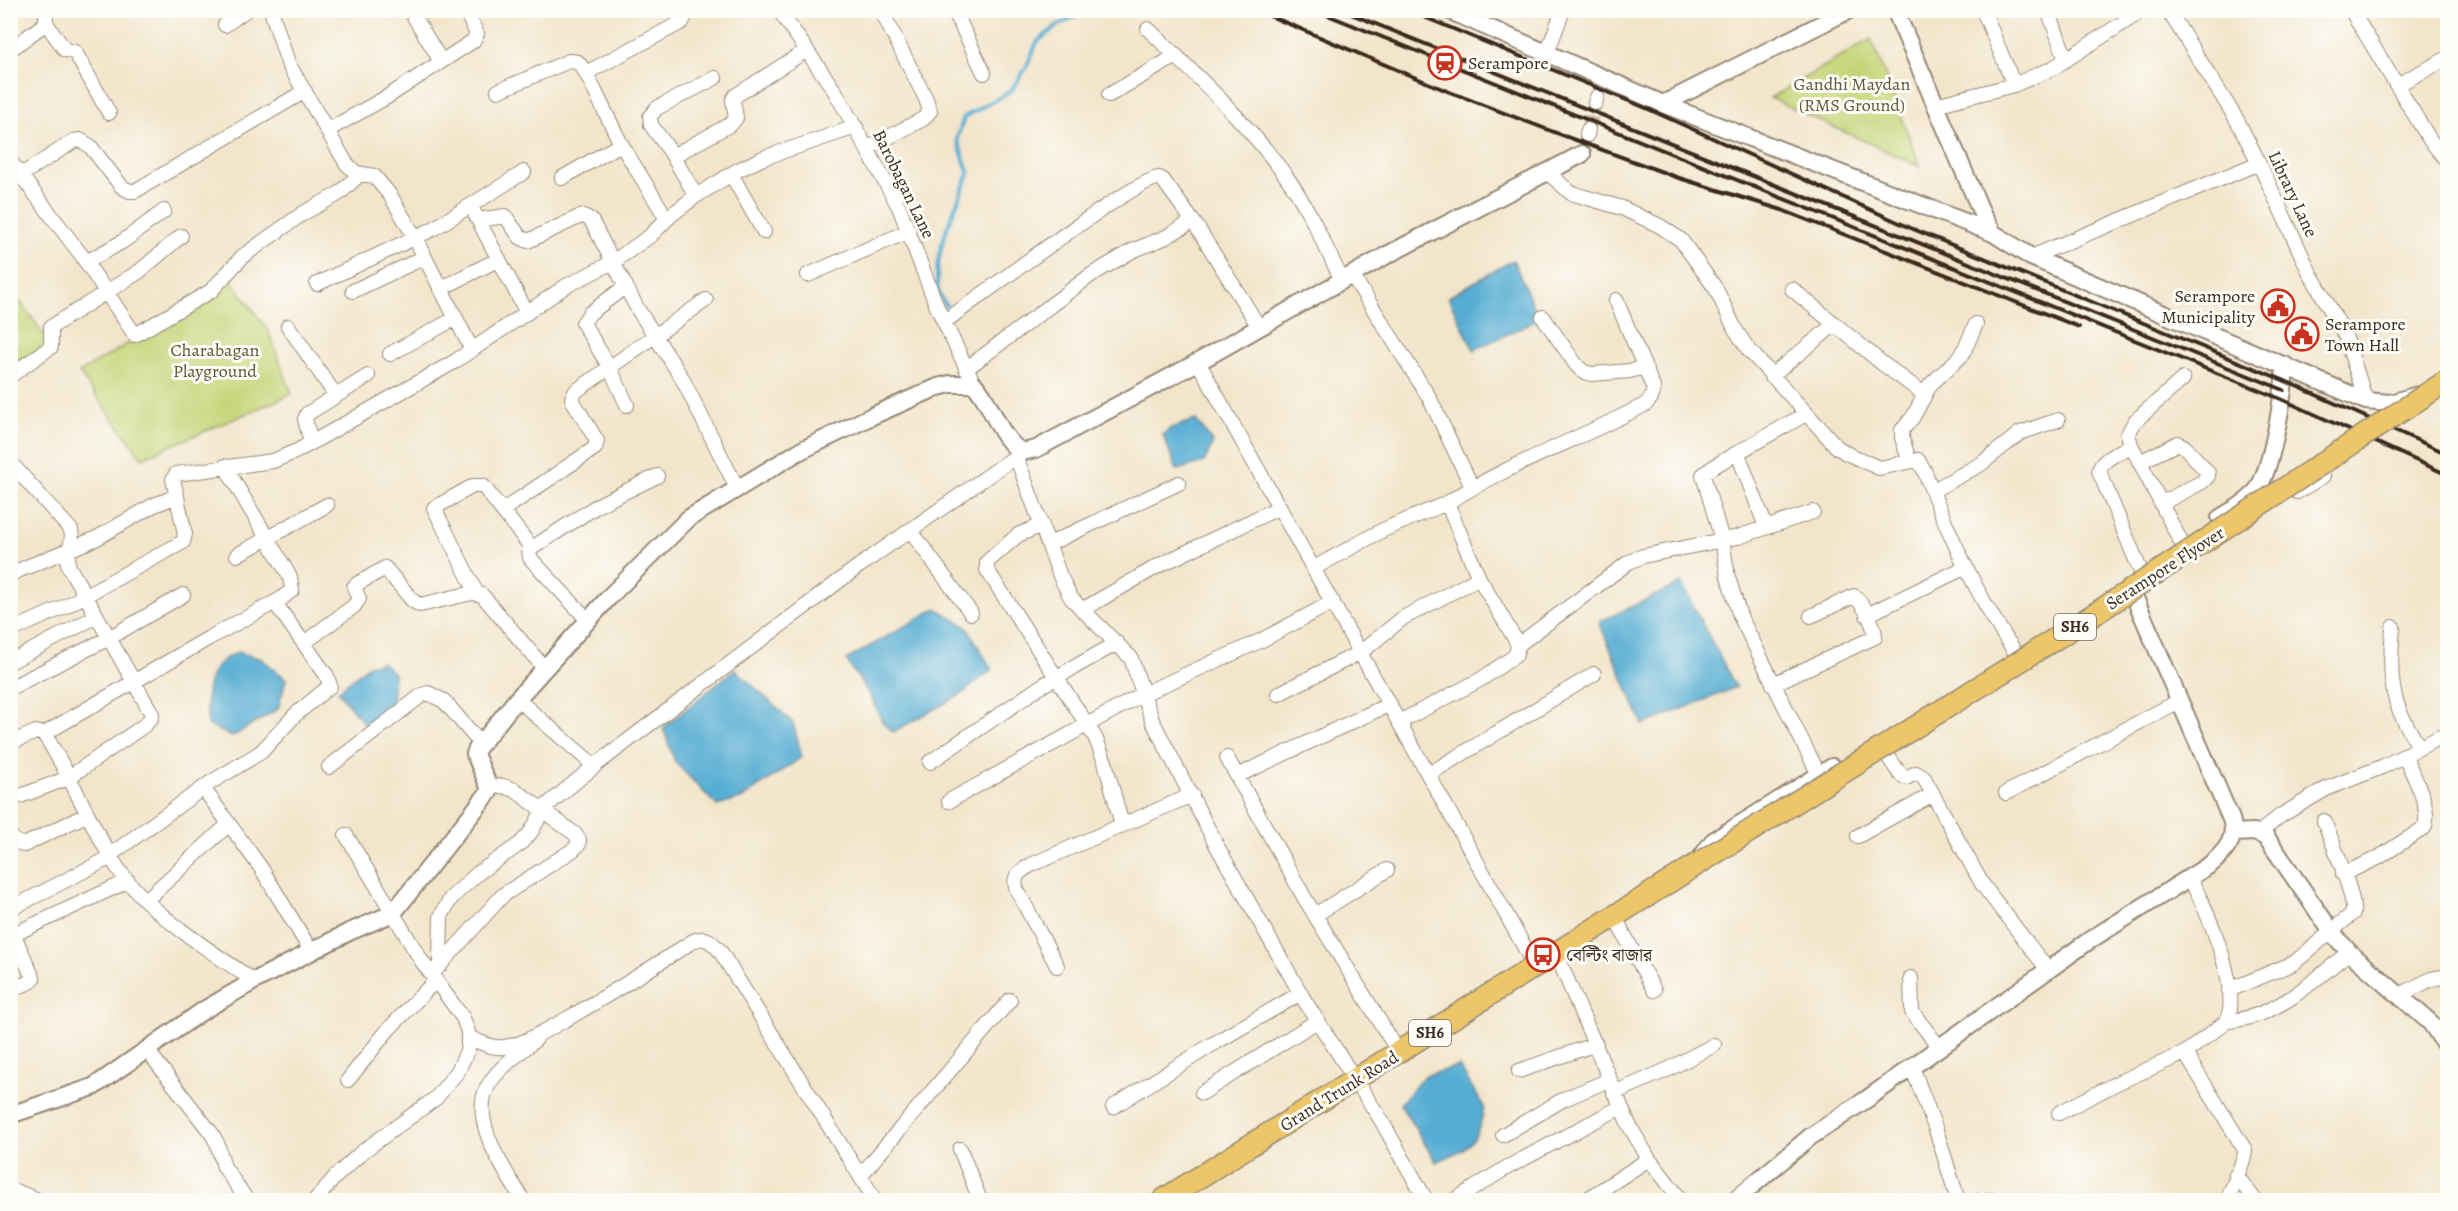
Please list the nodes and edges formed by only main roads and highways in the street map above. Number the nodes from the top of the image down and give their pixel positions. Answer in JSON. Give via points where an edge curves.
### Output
{"nodes":[{"id":1,"x":2448,"y":380,"type":"edge"},
{"id":2,"x":1696,"y":865,"type":"joint"},
{"id":3,"x":1163,"y":1200,"type":"edge"}],
"edges":[{"from":1,"to":2,"type":"main road","name":"Serampore Flyover","number":"SH6","bridge":true,"via":[[2125,595]]},
{"from":2,"to":3,"type":"main road","name":"Grand Trunk Road","number":"SH6"}]}
